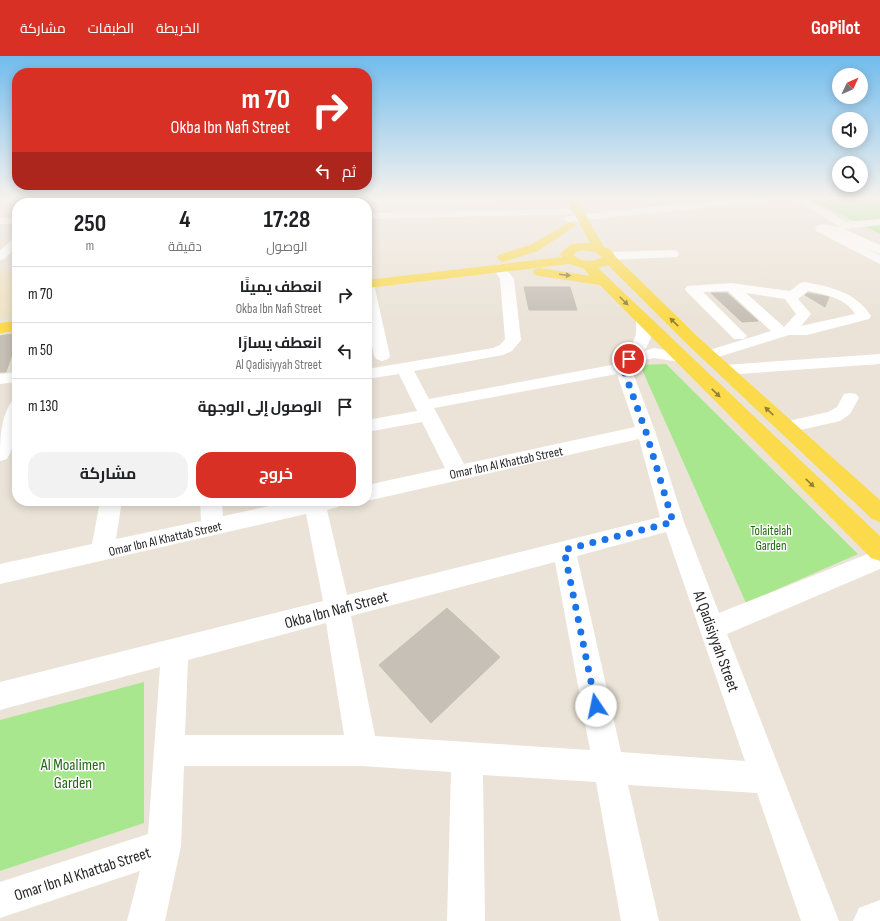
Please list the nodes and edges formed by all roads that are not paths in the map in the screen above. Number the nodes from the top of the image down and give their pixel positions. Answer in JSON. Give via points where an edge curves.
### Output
{"nodes":[{"id":1,"x":545,"y":238,"type":"edge"},
{"id":2,"x":571,"y":238,"type":"edge"},
{"id":3,"x":595,"y":238,"type":"edge"},
{"id":4,"x":838,"y":238,"type":"edge"},
{"id":5,"x":855,"y":238,"type":"edge"},
{"id":6,"x":869,"y":238,"type":"edge"},
{"id":7,"x":880,"y":244,"type":"edge"},
{"id":8,"x":12,"y":245,"type":"edge"},
{"id":9,"x":880,"y":250,"type":"edge"},
{"id":10,"x":606,"y":254,"type":"junction"},
{"id":11,"x":673,"y":254,"type":"dead end"},
{"id":12,"x":0,"y":256,"type":"edge"},
{"id":13,"x":573,"y":257,"type":"junction"},
{"id":14,"x":880,"y":260,"type":"edge"},
{"id":15,"x":479,"y":264,"type":"junction"},
{"id":16,"x":499,"y":268,"type":"junction"},
{"id":17,"x":372,"y":277,"type":"edge"},
{"id":18,"x":605,"y":282,"type":"junction"},
{"id":19,"x":372,"y":283,"type":"edge"},
{"id":20,"x":731,"y":287,"type":"junction"},
{"id":21,"x":793,"y":296,"type":"junction"},
{"id":22,"x":372,"y":308,"type":"edge"},
{"id":23,"x":12,"y":320,"type":"edge"},
{"id":24,"x":0,"y":321,"type":"edge"},
{"id":25,"x":644,"y":321,"type":"junction"},
{"id":26,"x":12,"y":327,"type":"edge"},
{"id":27,"x":0,"y":328,"type":"edge"},
{"id":28,"x":785,"y":332,"type":"junction"},
{"id":29,"x":739,"y":336,"type":"dead end"},
{"id":30,"x":709,"y":355,"type":"junction"},
{"id":31,"x":382,"y":356,"type":"dead end"},
{"id":32,"x":680,"y":357,"type":"junction"},
{"id":33,"x":880,"y":359,"type":"edge"},
{"id":34,"x":626,"y":363,"type":"junction"},
{"id":35,"x":404,"y":368,"type":"junction"},
{"id":36,"x":725,"y":370,"type":"junction"},
{"id":37,"x":372,"y":373,"type":"edge"},
{"id":38,"x":12,"y":378,"type":"edge"},
{"id":39,"x":0,"y":379,"type":"edge"},
{"id":40,"x":850,"y":398,"type":"dead end"},
{"id":41,"x":12,"y":406,"type":"edge"},
{"id":42,"x":0,"y":407,"type":"edge"},
{"id":43,"x":426,"y":410,"type":"junction"},
{"id":44,"x":12,"y":422,"type":"edge"},
{"id":45,"x":372,"y":425,"type":"edge"},
{"id":46,"x":787,"y":427,"type":"junction"},
{"id":47,"x":646,"y":432,"type":"junction"},
{"id":48,"x":8,"y":434,"type":"edge"},
{"id":49,"x":0,"y":454,"type":"edge"},
{"id":50,"x":458,"y":473,"type":"junction"},
{"id":51,"x":372,"y":492,"type":"edge"},
{"id":52,"x":110,"y":506,"type":"edge"},
{"id":53,"x":211,"y":506,"type":"edge"},
{"id":54,"x":303,"y":506,"type":"edge"},
{"id":55,"x":321,"y":506,"type":"edge"},
{"id":56,"x":880,"y":513,"type":"edge"},
{"id":57,"x":673,"y":522,"type":"junction"},
{"id":58,"x":212,"y":527,"type":"junction"},
{"id":59,"x":564,"y":550,"type":"junction"},
{"id":60,"x":880,"y":551,"type":"edge"},
{"id":61,"x":102,"y":552,"type":"junction"},
{"id":62,"x":880,"y":559,"type":"edge"},
{"id":63,"x":0,"y":574,"type":"edge"},
{"id":64,"x":336,"y":609,"type":"junction"},
{"id":65,"x":712,"y":628,"type":"junction"},
{"id":66,"x":175,"y":651,"type":"junction"},
{"id":67,"x":0,"y":696,"type":"edge"},
{"id":68,"x":170,"y":750,"type":"junction"},
{"id":69,"x":362,"y":751,"type":"junction"},
{"id":70,"x":467,"y":759,"type":"junction"},
{"id":71,"x":609,"y":768,"type":"junction"},
{"id":72,"x":767,"y":778,"type":"junction"},
{"id":73,"x":164,"y":846,"type":"junction"},
{"id":74,"x":0,"y":900,"type":"edge"},
{"id":75,"x":880,"y":919,"type":"edge"},
{"id":76,"x":146,"y":921,"type":"edge"},
{"id":77,"x":466,"y":921,"type":"edge"},
{"id":78,"x":640,"y":921,"type":"edge"},
{"id":79,"x":820,"y":921,"type":"edge"},
{"id":80,"x":872,"y":921,"type":"edge"}],
"edges":[{"from":1,"to":15,"type":"main road","via":[[534,248],[516,255]]},
{"from":2,"to":13,"type":"main road"},
{"from":3,"to":10,"type":"main road"},
{"from":4,"to":14,"type":"street"},
{"from":5,"to":9,"type":"street"},
{"from":6,"to":7,"type":"street"},
{"from":8,"to":12,"type":"street"},
{"from":10,"to":11,"type":"street"},
{"from":10,"to":13,"type":"main road","via":[[580,247]]},
{"from":10,"to":13,"type":"main road","via":[[604,262]]},
{"from":30,"to":10,"type":"main road","one_way":true},
{"from":13,"to":15,"type":"main road"},
{"from":13,"to":16,"type":"main road"},
{"from":13,"to":18,"type":"main road"},
{"from":15,"to":17,"type":"main road"},
{"from":16,"to":18,"type":"main road","one_way":true},
{"from":16,"to":19,"type":"main road"},
{"from":16,"to":35,"type":"street","via":[[507,279],[513,340],[506,348],[497,352]]},
{"from":18,"to":25,"type":"main road","one_way":true},
{"from":20,"to":21,"type":"street"},
{"from":20,"to":28,"type":"street"},
{"from":20,"to":29,"type":"street","via":[[692,290]]},
{"from":21,"to":28,"type":"street","via":[[791,298],[795,305],[804,314]]},
{"from":21,"to":28,"type":"street","via":[[805,286],[818,288],[860,307],[864,316],[807,330]]},
{"from":22,"to":31,"type":"street"},
{"from":23,"to":24,"type":"main road"},
{"from":25,"to":32,"type":"main road"},
{"from":25,"to":34,"type":"street","via":[[644,342]]},
{"from":26,"to":27,"type":"main road"},
{"from":28,"to":30,"type":"street"},
{"from":30,"to":36,"type":"main road"},
{"from":32,"to":34,"type":"street","via":[[654,354]]},
{"from":32,"to":60,"type":"main road","one_way":true},
{"from":33,"to":36,"type":"street"},
{"from":34,"to":43,"type":"street"},
{"from":34,"to":47,"type":"street","name":"Al Qadisiyyah Street"},
{"from":35,"to":37,"type":"street"},
{"from":35,"to":43,"type":"street"},
{"from":46,"to":36,"type":"main road","one_way":true},
{"from":38,"to":39,"type":"street"},
{"from":40,"to":46,"type":"street","via":[[844,410],[834,417]]},
{"from":41,"to":42,"type":"street"},
{"from":43,"to":45,"type":"street"},
{"from":43,"to":50,"type":"street"},
{"from":44,"to":48,"type":"street"},
{"from":46,"to":56,"type":"main road"},
{"from":47,"to":50,"type":"street","name":"Omar Ibn Al Khattab Street"},
{"from":47,"to":57,"type":"street","name":"Al Qadisiyyah Street"},
{"from":48,"to":49,"type":"street"},
{"from":50,"to":51,"type":"street","name":"Omar Ibn Al Khattab Street"},
{"from":52,"to":61,"type":"street"},
{"from":53,"to":58,"type":"street"},
{"from":54,"to":58,"type":"street","name":"Omar Ibn Al Khattab Street"},
{"from":55,"to":64,"type":"street"},
{"from":57,"to":59,"type":"street","name":"Okba Ibn Nafi Street"},
{"from":57,"to":65,"type":"street","name":"Al Qadisiyyah Street"},
{"from":58,"to":61,"type":"street","name":"Omar Ibn Al Khattab Street"},
{"from":59,"to":64,"type":"street","name":"Okba Ibn Nafi Street"},
{"from":59,"to":71,"type":"street"},
{"from":61,"to":63,"type":"street","name":"Omar Ibn Al Khattab Street"},
{"from":62,"to":65,"type":"street"},
{"from":64,"to":66,"type":"street","name":"Okba Ibn Nafi Street"},
{"from":64,"to":69,"type":"street"},
{"from":65,"to":72,"type":"street","name":"Al Qadisiyyah Street"},
{"from":66,"to":67,"type":"street","name":"Okba Ibn Nafi Street"},
{"from":66,"to":68,"type":"street"},
{"from":68,"to":69,"type":"street"},
{"from":68,"to":73,"type":"street"},
{"from":69,"to":70,"type":"street"},
{"from":70,"to":71,"type":"street"},
{"from":70,"to":77,"type":"street"},
{"from":71,"to":72,"type":"street"},
{"from":71,"to":78,"type":"street"},
{"from":72,"to":79,"type":"street","name":"Al Qadisiyyah Street"},
{"from":73,"to":74,"type":"street","name":"Omar Ibn Al Khattab Street"},
{"from":73,"to":76,"type":"street"},
{"from":75,"to":80,"type":"street"}]}
